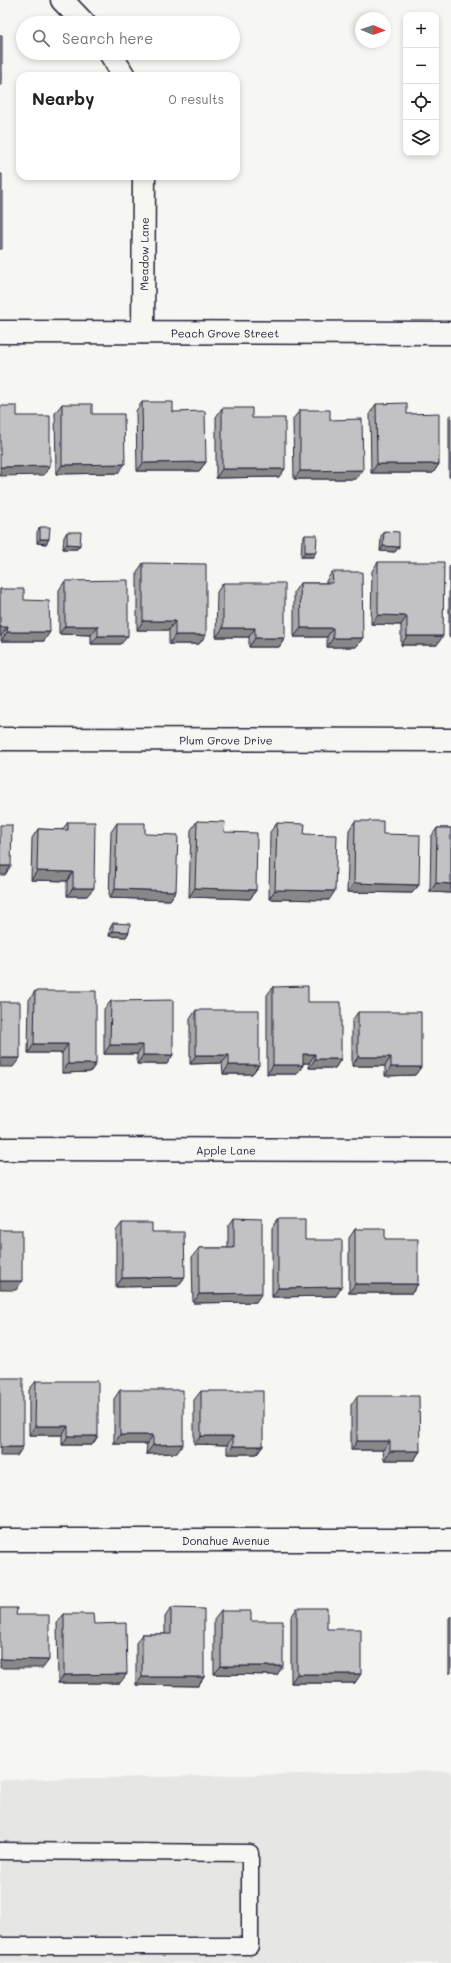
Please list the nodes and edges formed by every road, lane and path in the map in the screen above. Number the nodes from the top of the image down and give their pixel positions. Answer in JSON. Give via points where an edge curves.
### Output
{"nodes":[{"id":1,"x":62,"y":0,"type":"edge"},
{"id":2,"x":77,"y":16,"type":"edge"},
{"id":3,"x":114,"y":60,"type":"edge"},
{"id":4,"x":122,"y":72,"type":"edge"},
{"id":5,"x":144,"y":180,"type":"edge"},
{"id":6,"x":0,"y":332,"type":"edge"},
{"id":7,"x":143,"y":332,"type":"junction"},
{"id":8,"x":451,"y":333,"type":"edge"},
{"id":9,"x":0,"y":739,"type":"edge"},
{"id":10,"x":451,"y":740,"type":"edge"},
{"id":11,"x":0,"y":1149,"type":"edge"},
{"id":12,"x":451,"y":1150,"type":"edge"},
{"id":13,"x":0,"y":1540,"type":"edge"},
{"id":14,"x":451,"y":1540,"type":"edge"},
{"id":15,"x":0,"y":1851,"type":"edge"},
{"id":16,"x":0,"y":1946,"type":"edge"}],
"edges":[{"from":1,"to":2,"type":"street"},
{"from":3,"to":4,"type":"street"},
{"from":5,"to":7,"type":"street","name":"Meadow Lane"},
{"from":6,"to":7,"type":"street","name":"Peach Grove Street"},
{"from":7,"to":8,"type":"street","name":"Peach Grove Street"},
{"from":9,"to":10,"type":"street","name":"Plum Grove Drive"},
{"from":11,"to":12,"type":"street","name":"Apple Lane"},
{"from":13,"to":14,"type":"street","name":"Donahue Avenue"},
{"from":15,"to":16,"type":"lane","via":[[250,1853],[250,1946]]}]}
